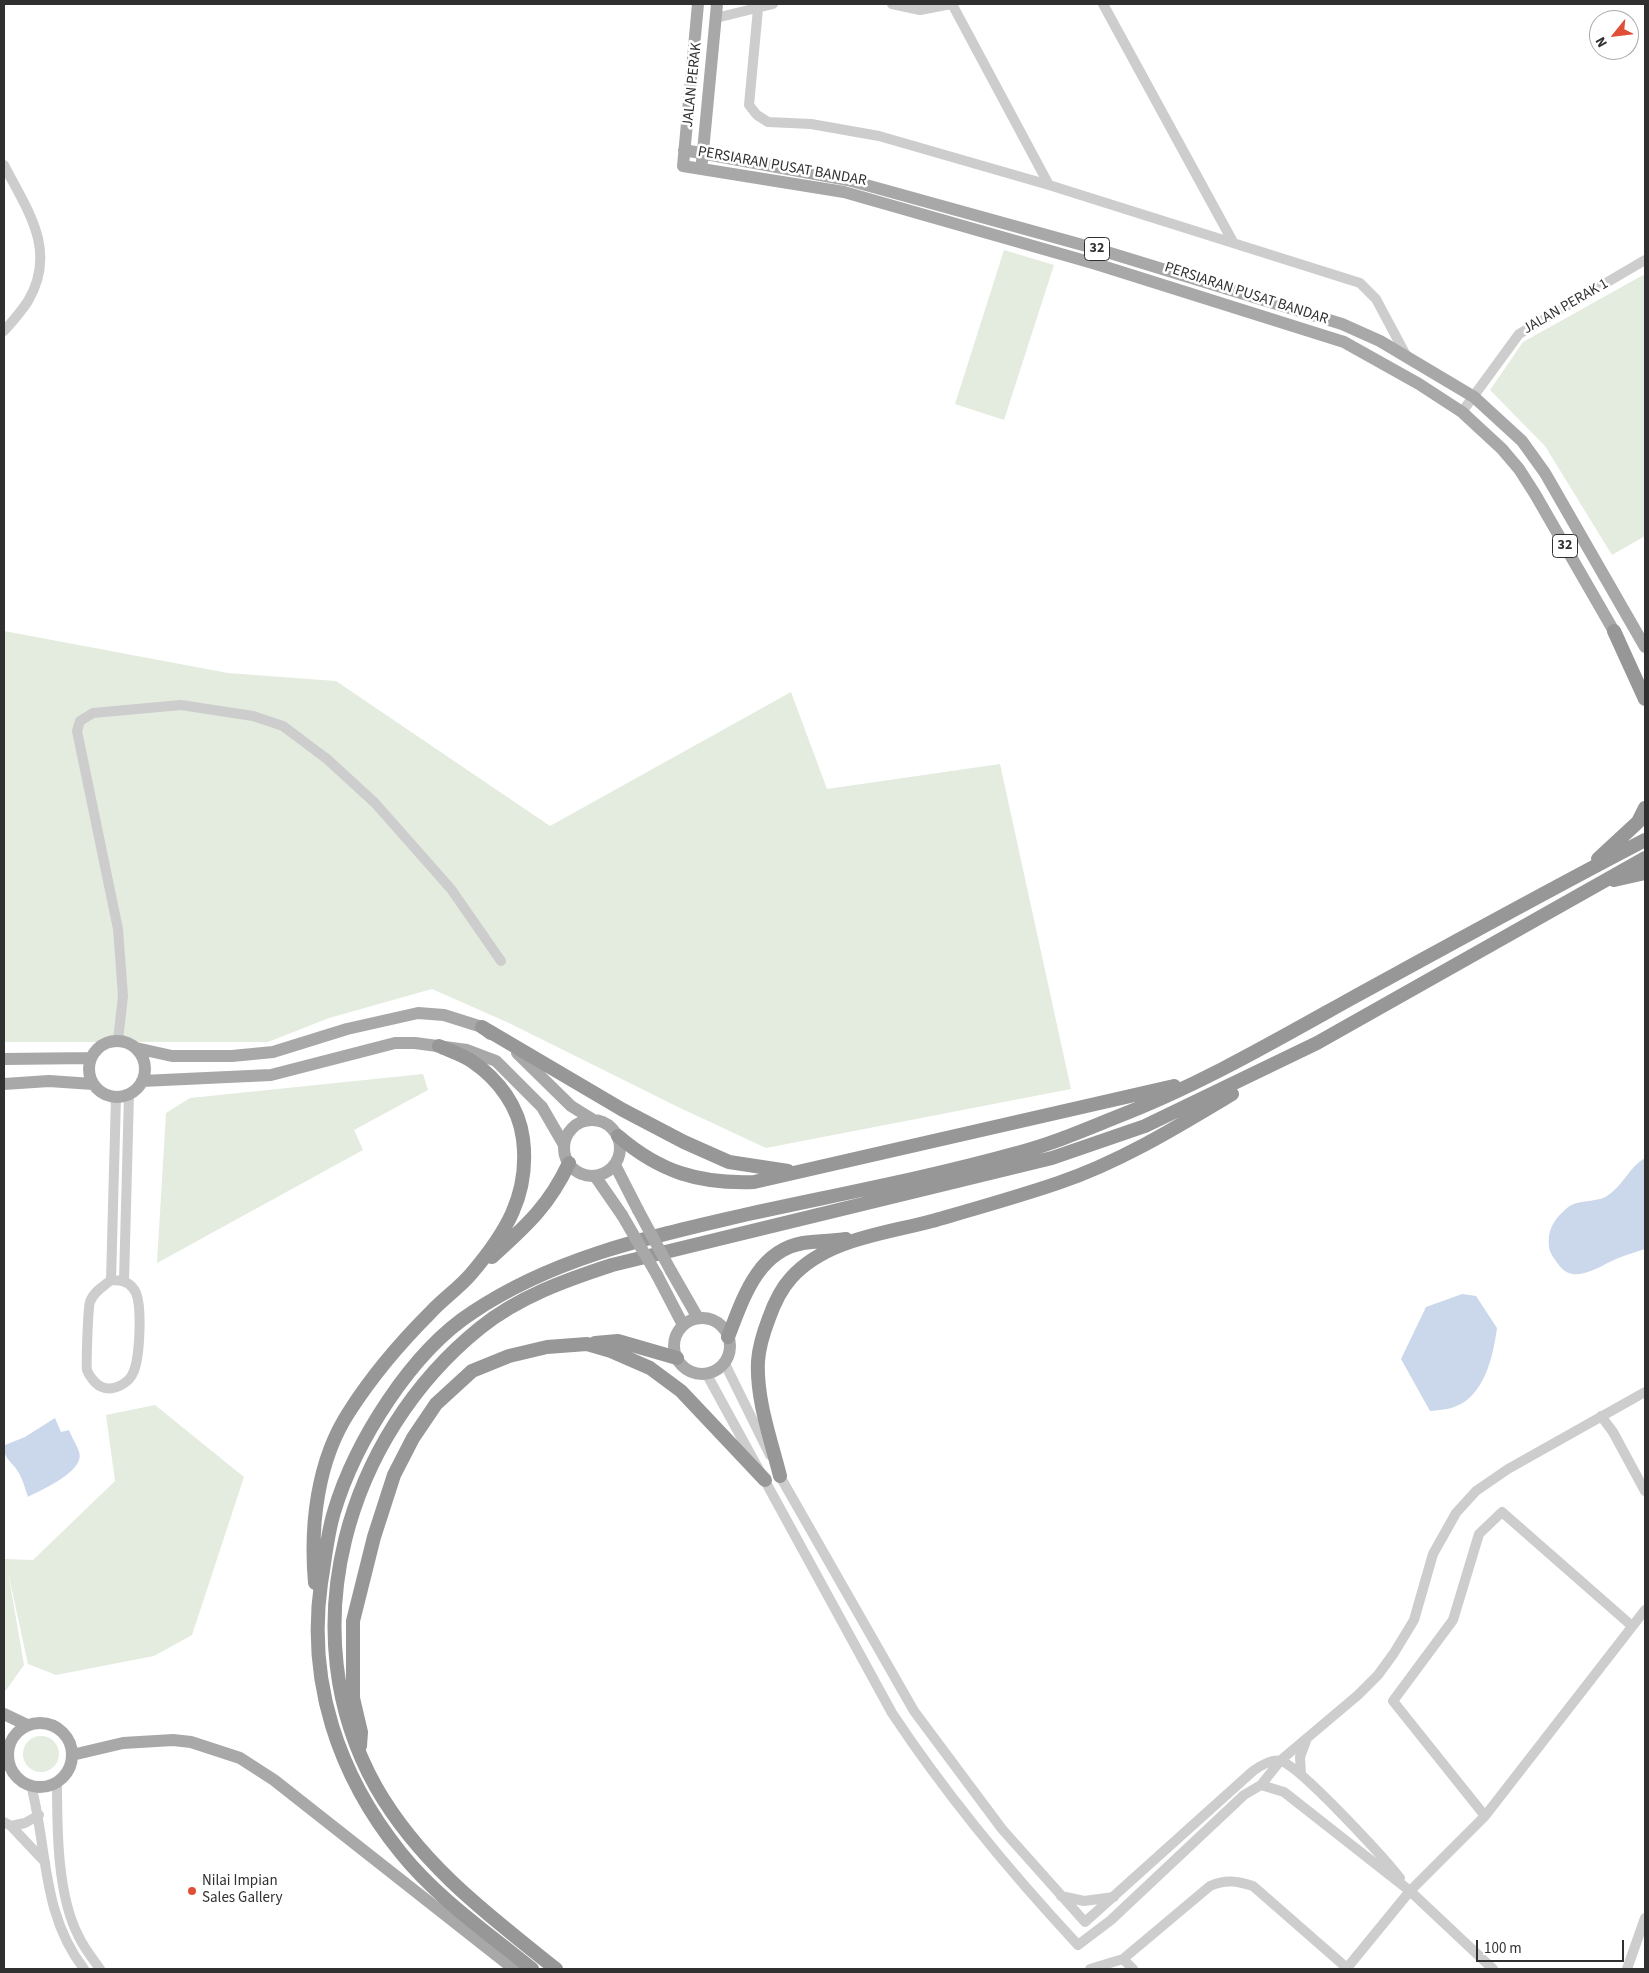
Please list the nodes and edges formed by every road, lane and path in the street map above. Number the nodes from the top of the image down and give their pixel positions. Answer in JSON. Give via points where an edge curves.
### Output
{"nodes":[{"id":1,"x":698,"y":4,"type":"edge"},
{"id":2,"x":717,"y":4,"type":"edge"},
{"id":3,"x":773,"y":4,"type":"edge"},
{"id":4,"x":892,"y":4,"type":"edge"},
{"id":5,"x":952,"y":4,"type":"edge"},
{"id":6,"x":1103,"y":4,"type":"edge"},
{"id":7,"x":755,"y":6,"type":"edge"},
{"id":8,"x":716,"y":18,"type":"junction"},
{"id":9,"x":684,"y":150,"type":"junction"},
{"id":10,"x":702,"y":154,"type":"junction"},
{"id":11,"x":4,"y":165,"type":"edge"},
{"id":12,"x":684,"y":166,"type":"joint"},
{"id":13,"x":701,"y":170,"type":"junction"},
{"id":14,"x":1049,"y":185,"type":"junction"},
{"id":15,"x":1233,"y":242,"type":"junction"},
{"id":16,"x":1645,"y":260,"type":"edge"},
{"id":17,"x":4,"y":331,"type":"edge"},
{"id":18,"x":1407,"y":356,"type":"junction"},
{"id":19,"x":1474,"y":397,"type":"junction"},
{"id":20,"x":1462,"y":412,"type":"junction"},
{"id":21,"x":1614,"y":631,"type":"junction"},
{"id":22,"x":1645,"y":647,"type":"edge"},
{"id":23,"x":1645,"y":686,"type":"edge"},
{"id":24,"x":1645,"y":699,"type":"edge"},
{"id":25,"x":1645,"y":808,"type":"edge"},
{"id":26,"x":1645,"y":840,"type":"edge"},
{"id":27,"x":1645,"y":858,"type":"edge"},
{"id":28,"x":1645,"y":873,"type":"edge"},
{"id":29,"x":1581,"y":874,"type":"junction"},
{"id":30,"x":1588,"y":889,"type":"junction"},
{"id":31,"x":501,"y":961,"type":"dead end"},
{"id":32,"x":482,"y":1028,"type":"junction"},
{"id":33,"x":118,"y":1040,"type":"junction"},
{"id":34,"x":1317,"y":1043,"type":"junction"},
{"id":35,"x":439,"y":1046,"type":"junction"},
{"id":36,"x":136,"y":1048,"type":"junction"},
{"id":37,"x":91,"y":1058,"type":"junction"},
{"id":38,"x":4,"y":1059,"type":"edge"},
{"id":39,"x":1207,"y":1078,"type":"junction"},
{"id":40,"x":142,"y":1081,"type":"junction"},
{"id":41,"x":4,"y":1084,"type":"edge"},
{"id":42,"x":94,"y":1084,"type":"junction"},
{"id":43,"x":129,"y":1094,"type":"junction"},
{"id":44,"x":116,"y":1097,"type":"junction"},
{"id":45,"x":592,"y":1119,"type":"junction"},
{"id":46,"x":618,"y":1136,"type":"junction"},
{"id":47,"x":564,"y":1145,"type":"junction"},
{"id":48,"x":568,"y":1164,"type":"junction"},
{"id":49,"x":615,"y":1166,"type":"junction"},
{"id":50,"x":797,"y":1173,"type":"junction"},
{"id":51,"x":595,"y":1176,"type":"junction"},
{"id":52,"x":862,"y":1238,"type":"junction"},
{"id":53,"x":470,"y":1275,"type":"junction"},
{"id":54,"x":111,"y":1280,"type":"junction"},
{"id":55,"x":124,"y":1281,"type":"junction"},
{"id":56,"x":698,"y":1318,"type":"junction"},
{"id":57,"x":683,"y":1325,"type":"junction"},
{"id":58,"x":728,"y":1337,"type":"junction"},
{"id":59,"x":587,"y":1344,"type":"junction"},
{"id":60,"x":677,"y":1358,"type":"junction"},
{"id":61,"x":724,"y":1362,"type":"junction"},
{"id":62,"x":706,"y":1373,"type":"junction"},
{"id":63,"x":1645,"y":1392,"type":"edge"},
{"id":64,"x":1601,"y":1416,"type":"junction"},
{"id":65,"x":780,"y":1476,"type":"junction"},
{"id":66,"x":765,"y":1480,"type":"junction"},
{"id":67,"x":1645,"y":1491,"type":"edge"},
{"id":68,"x":318,"y":1609,"type":"junction"},
{"id":69,"x":1645,"y":1610,"type":"edge"},
{"id":70,"x":1632,"y":1626,"type":"junction"},
{"id":71,"x":4,"y":1714,"type":"edge"},
{"id":72,"x":27,"y":1725,"type":"junction"},
{"id":73,"x":1306,"y":1740,"type":"junction"},
{"id":74,"x":6,"y":1744,"type":"edge"},
{"id":75,"x":359,"y":1753,"type":"junction"},
{"id":76,"x":72,"y":1755,"type":"junction"},
{"id":77,"x":1281,"y":1760,"type":"junction"},
{"id":78,"x":1301,"y":1774,"type":"junction"},
{"id":79,"x":57,"y":1782,"type":"junction"},
{"id":80,"x":1261,"y":1784,"type":"junction"},
{"id":81,"x":31,"y":1785,"type":"junction"},
{"id":82,"x":39,"y":1815,"type":"junction"},
{"id":83,"x":1485,"y":1816,"type":"junction"},
{"id":84,"x":7,"y":1824,"type":"edge"},
{"id":85,"x":45,"y":1862,"type":"junction"},
{"id":86,"x":1410,"y":1891,"type":"junction"},
{"id":87,"x":1061,"y":1896,"type":"junction"},
{"id":88,"x":1115,"y":1897,"type":"junction"},
{"id":89,"x":1645,"y":1918,"type":"edge"},
{"id":90,"x":1084,"y":1922,"type":"junction"},
{"id":91,"x":1094,"y":1933,"type":"junction"},
{"id":92,"x":1069,"y":1935,"type":"junction"},
{"id":93,"x":1123,"y":1959,"type":"junction"},
{"id":94,"x":84,"y":1969,"type":"edge"},
{"id":95,"x":100,"y":1969,"type":"edge"},
{"id":96,"x":514,"y":1969,"type":"edge"},
{"id":97,"x":532,"y":1969,"type":"edge"},
{"id":98,"x":556,"y":1969,"type":"edge"},
{"id":99,"x":1090,"y":1969,"type":"edge"},
{"id":100,"x":1133,"y":1969,"type":"edge"},
{"id":101,"x":1348,"y":1969,"type":"edge"},
{"id":102,"x":1493,"y":1969,"type":"edge"},
{"id":103,"x":1627,"y":1969,"type":"edge"}],
"edges":[{"from":1,"to":9,"type":"main road","name":"JALAN PERAK"},
{"from":2,"to":8,"type":"main road","name":"JALAN PERAK"},
{"from":3,"to":7,"type":"street"},
{"from":4,"to":5,"type":"street","via":[[920,10]]},
{"from":5,"to":14,"type":"street"},
{"from":6,"to":15,"type":"street"},
{"from":7,"to":8,"type":"street"},
{"from":7,"to":14,"type":"street","via":[[749,105],[768,122],[811,124],[879,136]]},
{"from":8,"to":10,"type":"main road","name":"JALAN PERAK"},
{"from":9,"to":10,"type":"main road","name":"PERSIARAN PUSAT BANDAR","number":"32"},
{"from":9,"to":12,"type":"main road","name":"JALAN PERAK"},
{"from":10,"to":13,"type":"main road","name":"JALAN PERAK"},
{"from":10,"to":18,"type":"main road","name":"PERSIARAN PUSAT BANDAR","number":"32","via":[[848,180],[1096,249],[1342,324]]},
{"from":11,"to":17,"type":"street","via":[[36,227],[42,255],[39,276],[28,301]]},
{"from":12,"to":13,"type":"main road","name":"PERSIARAN PUSAT BANDAR","number":"32"},
{"from":13,"to":20,"type":"main road","name":"PERSIARAN PUSAT BANDAR","number":"32","via":[[844,192],[1253,313],[1344,342]]},
{"from":14,"to":15,"type":"street"},
{"from":15,"to":18,"type":"street","via":[[1360,283],[1376,299]]},
{"from":16,"to":19,"type":"street","name":"JALAN PERAK 1","via":[[1519,334]]},
{"from":18,"to":19,"type":"main road","name":"PERSIARAN PUSAT BANDAR","number":"32"},
{"from":19,"to":20,"type":"street","name":"JALAN PERAK 1"},
{"from":19,"to":22,"type":"main road","name":"PERSIARAN PUSAT BANDAR","number":"32","via":[[1522,441],[1545,473]]},
{"from":20,"to":21,"type":"main road","name":"PERSIARAN PUSAT BANDAR","number":"32","via":[[1519,469]]},
{"from":21,"to":23,"type":"main road","name":"PERSIARAN PUSAT BANDAR","number":"32"},
{"from":21,"to":24,"type":"highway"},
{"from":25,"to":29,"type":"highway","via":[[1638,822]]},
{"from":26,"to":29,"type":"highway"},
{"from":27,"to":30,"type":"highway"},
{"from":28,"to":30,"type":"highway"},
{"from":29,"to":39,"type":"highway"},
{"from":30,"to":34,"type":"highway"},
{"from":31,"to":33,"type":"street","via":[[450,889],[375,802],[327,759],[283,726],[253,716],[182,705],[93,713],[80,721],[77,731],[118,929],[123,996]]},
{"from":32,"to":36,"type":"main road","via":[[444,1015],[418,1012],[273,1052],[172,1056]]},
{"from":32,"to":45,"type":"main road","via":[[526,1060],[571,1106]]},
{"from":32,"to":50,"type":"highway","via":[[684,1142],[728,1162]]},
{"from":33,"to":36,"type":"main road"},
{"from":33,"to":37,"type":"main road","via":[[102,1045]]},
{"from":34,"to":52,"type":"highway","via":[[1185,1122],[1100,1168],[1057,1184]]},
{"from":34,"to":75,"type":"highway","via":[[1145,1126],[1052,1158],[612,1265],[550,1287],[480,1328],[430,1374],[403,1410],[364,1479],[350,1518],[339,1568],[336,1661],[340,1690]]},
{"from":35,"to":40,"type":"main road","via":[[395,1043],[271,1075]]},
{"from":35,"to":47,"type":"main road","via":[[467,1050],[496,1061],[542,1106]]},
{"from":35,"to":53,"type":"highway","via":[[472,1061],[494,1080],[510,1100],[522,1128],[526,1158],[524,1183],[515,1209]]},
{"from":36,"to":40,"type":"main road","via":[[144,1064]]},
{"from":37,"to":38,"type":"main road"},
{"from":37,"to":42,"type":"main road","via":[[89,1067]]},
{"from":39,"to":50,"type":"highway"},
{"from":39,"to":68,"type":"highway","via":[[1117,1118],[1020,1152],[598,1252],[527,1282],[471,1313],[446,1333],[409,1373],[376,1418],[359,1449],[344,1480],[332,1518]]},
{"from":40,"to":43,"type":"main road"},
{"from":41,"to":42,"type":"main road"},
{"from":42,"to":44,"type":"main road","via":[[103,1093]]},
{"from":43,"to":44,"type":"main road"},
{"from":43,"to":55,"type":"street"},
{"from":44,"to":54,"type":"street"},
{"from":45,"to":46,"type":"main road","via":[[608,1123]]},
{"from":45,"to":47,"type":"main road","via":[[576,1124]]},
{"from":46,"to":49,"type":"main road","via":[[621,1151]]},
{"from":46,"to":50,"type":"highway","via":[[639,1154],[693,1178],[754,1182]]},
{"from":47,"to":48,"type":"main road"},
{"from":48,"to":51,"type":"main road","via":[[580,1174]]},
{"from":48,"to":53,"type":"highway","via":[[542,1209]]},
{"from":49,"to":51,"type":"main road"},
{"from":49,"to":56,"type":"main road","bridge":true},
{"from":51,"to":57,"type":"main road","bridge":true,"via":[[622,1215]]},
{"from":52,"to":58,"type":"highway","via":[[802,1243],[774,1255],[752,1280]]},
{"from":52,"to":65,"type":"highway","via":[[818,1255],[790,1278],[774,1305],[764,1332],[758,1361],[759,1383]]},
{"from":53,"to":68,"type":"highway","via":[[393,1352],[348,1413],[334,1440],[321,1481],[313,1541]]},
{"from":54,"to":55,"type":"street"},
{"from":54,"to":55,"type":"street","via":[[97,1291],[90,1302],[87,1370],[100,1387],[109,1390],[121,1386],[133,1374],[138,1353],[136,1294]]},
{"from":56,"to":57,"type":"main road"},
{"from":56,"to":58,"type":"main road","via":[[716,1322]]},
{"from":57,"to":60,"type":"main road","via":[[674,1340]]},
{"from":58,"to":61,"type":"main road","via":[[728,1354]]},
{"from":59,"to":60,"type":"highway","via":[[618,1341]]},
{"from":59,"to":66,"type":"highway","via":[[650,1368],[681,1391]]},
{"from":59,"to":75,"type":"highway","via":[[547,1347],[509,1356],[472,1371],[436,1404],[413,1438],[394,1476],[374,1537],[354,1622],[353,1698],[361,1732]]},
{"from":60,"to":62,"type":"main road","via":[[689,1370]]},
{"from":61,"to":62,"type":"main road"},
{"from":61,"to":65,"type":"street"},
{"from":62,"to":66,"type":"street"},
{"from":63,"to":64,"type":"street"},
{"from":64,"to":67,"type":"street"},
{"from":64,"to":73,"type":"street","via":[[1476,1491],[1456,1513],[1434,1554],[1414,1620],[1394,1652],[1378,1675]]},
{"from":65,"to":87,"type":"street","via":[[914,1711],[1002,1829]]},
{"from":66,"to":92,"type":"street","via":[[867,1670],[922,1758]]},
{"from":68,"to":97,"type":"highway","via":[[316,1632],[326,1711],[345,1760],[375,1816],[402,1854],[419,1871],[456,1907]]},
{"from":69,"to":70,"type":"street"},
{"from":70,"to":83,"type":"street"},
{"from":70,"to":83,"type":"street","via":[[1502,1512],[1479,1534],[1453,1620],[1393,1701]]},
{"from":71,"to":72,"type":"main road"},
{"from":72,"to":74,"type":"main road"},
{"from":72,"to":76,"type":"main road","via":[[44,1723],[60,1730]]},
{"from":73,"to":77,"type":"street"},
{"from":73,"to":78,"type":"street","via":[[1300,1757]]},
{"from":74,"to":81,"type":"main road","via":[[15,1774]]},
{"from":75,"to":98,"type":"highway","via":[[389,1808],[427,1859]]},
{"from":76,"to":79,"type":"main road","via":[[68,1770]]},
{"from":76,"to":96,"type":"main road","via":[[123,1743],[173,1740],[191,1742],[240,1758],[274,1780]]},
{"from":77,"to":78,"type":"street"},
{"from":77,"to":80,"type":"street"},
{"from":77,"to":88,"type":"street","via":[[1253,1771]]},
{"from":78,"to":86,"type":"street","via":[[1386,1861]]},
{"from":79,"to":81,"type":"main road","via":[[49,1786]]},
{"from":79,"to":95,"type":"street","via":[[58,1838],[69,1913],[79,1938]]},
{"from":80,"to":86,"type":"street","via":[[1284,1792]]},
{"from":80,"to":91,"type":"street","via":[[1244,1795]]},
{"from":81,"to":82,"type":"street"},
{"from":82,"to":84,"type":"street","via":[[25,1823]]},
{"from":82,"to":85,"type":"street"},
{"from":83,"to":86,"type":"street"},
{"from":84,"to":85,"type":"street"},
{"from":85,"to":94,"type":"street","via":[[58,1927]]},
{"from":86,"to":101,"type":"street"},
{"from":86,"to":102,"type":"street"},
{"from":87,"to":88,"type":"street","via":[[1084,1900]]},
{"from":87,"to":90,"type":"street"},
{"from":88,"to":90,"type":"street"},
{"from":89,"to":103,"type":"street"},
{"from":90,"to":91,"type":"street"},
{"from":90,"to":92,"type":"street"},
{"from":91,"to":92,"type":"street","via":[[1078,1945]]},
{"from":93,"to":99,"type":"street"},
{"from":93,"to":100,"type":"street"},
{"from":93,"to":101,"type":"street","via":[[1210,1886],[1237,1880],[1253,1886]]}]}
